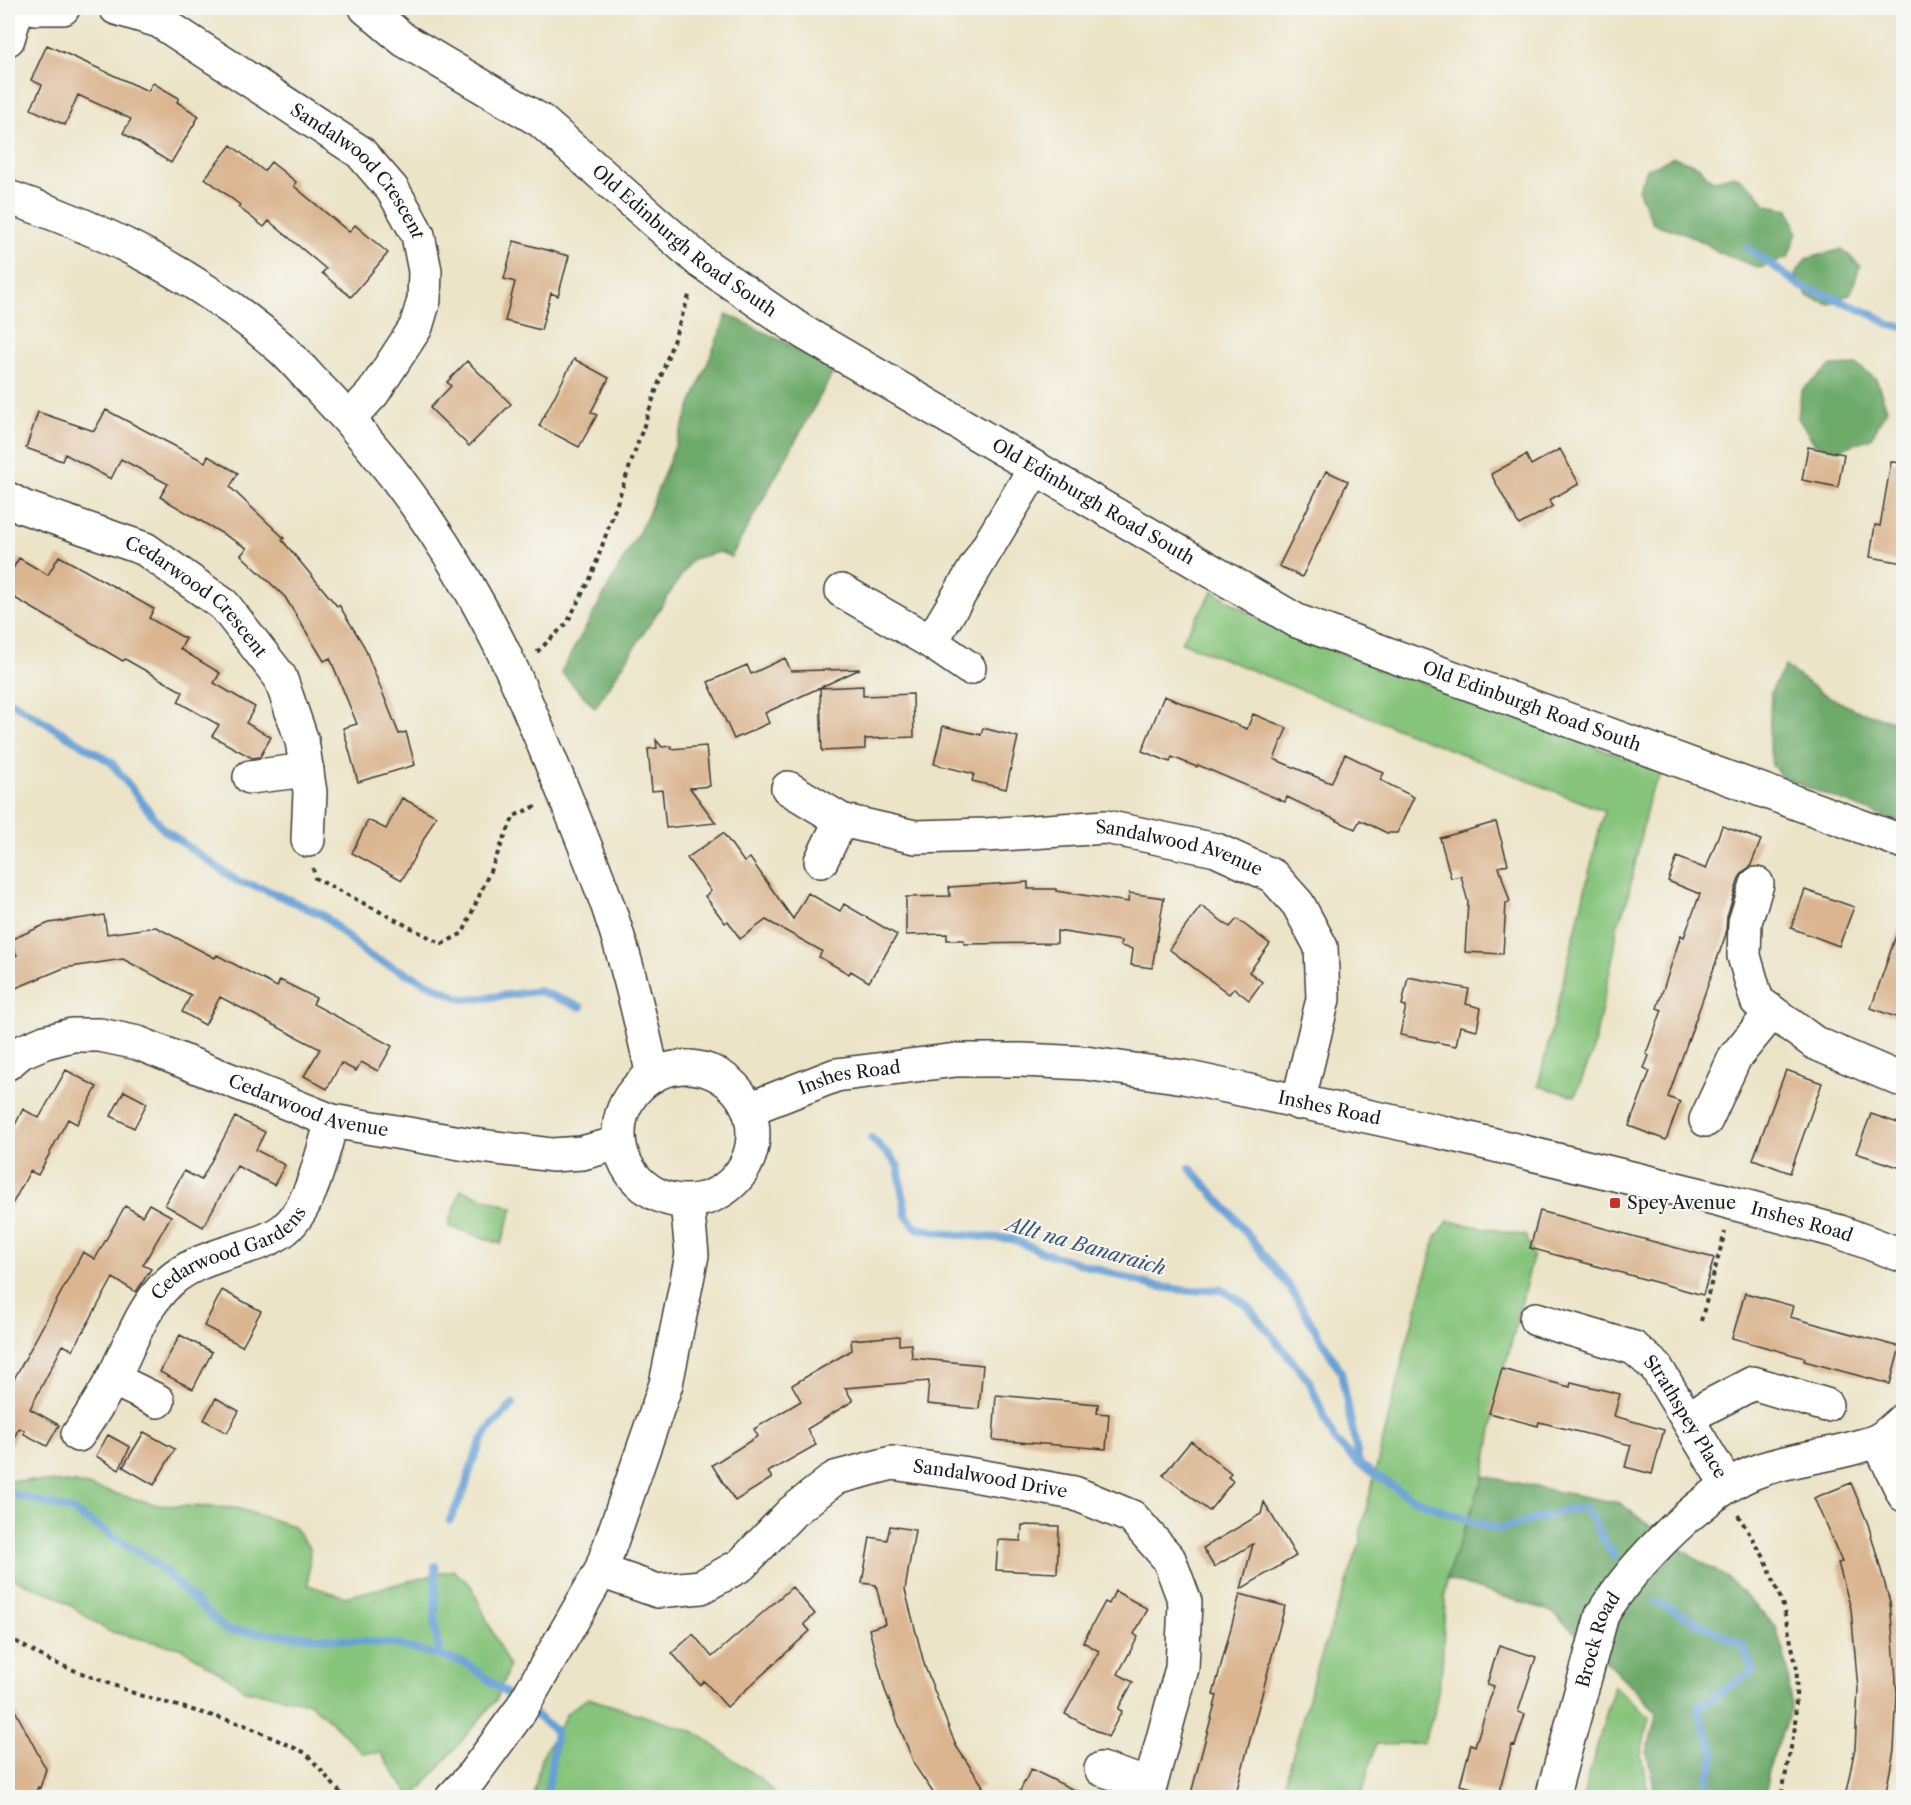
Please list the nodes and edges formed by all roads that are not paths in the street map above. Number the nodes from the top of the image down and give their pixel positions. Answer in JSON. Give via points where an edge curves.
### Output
{"nodes":[{"id":1,"x":17,"y":8,"type":"edge"},
{"id":2,"x":35,"y":8,"type":"edge"},
{"id":3,"x":63,"y":8,"type":"edge"},
{"id":4,"x":116,"y":8,"type":"edge"},
{"id":5,"x":366,"y":8,"type":"edge"},
{"id":6,"x":8,"y":39,"type":"edge"},
{"id":7,"x":8,"y":197,"type":"edge"},
{"id":8,"x":349,"y":419,"type":"junction"},
{"id":9,"x":1035,"y":468,"type":"junction"},
{"id":10,"x":8,"y":499,"type":"edge"},
{"id":11,"x":842,"y":591,"type":"dead end"},
{"id":12,"x":931,"y":642,"type":"junction"},
{"id":13,"x":969,"y":668,"type":"dead end"},
{"id":14,"x":307,"y":770,"type":"junction"},
{"id":15,"x":250,"y":777,"type":"dead end"},
{"id":16,"x":788,"y":788,"type":"dead end"},
{"id":17,"x":841,"y":820,"type":"junction"},
{"id":18,"x":308,"y":840,"type":"road end"},
{"id":19,"x":1904,"y":842,"type":"edge"},
{"id":20,"x":822,"y":861,"type":"dead end"},
{"id":21,"x":1757,"y":884,"type":"dead end"},
{"id":22,"x":1764,"y":1006,"type":"junction"},
{"id":23,"x":8,"y":1063,"type":"edge"},
{"id":24,"x":653,"y":1076,"type":"junction"},
{"id":25,"x":1904,"y":1081,"type":"edge"},
{"id":26,"x":1298,"y":1103,"type":"junction"},
{"id":27,"x":749,"y":1109,"type":"junction"},
{"id":28,"x":1706,"y":1120,"type":"dead end"},
{"id":29,"x":332,"y":1121,"type":"junction"},
{"id":30,"x":619,"y":1143,"type":"junction"},
{"id":31,"x":687,"y":1202,"type":"junction"},
{"id":32,"x":1904,"y":1256,"type":"edge"},
{"id":33,"x":1536,"y":1319,"type":"dead end"},
{"id":34,"x":113,"y":1379,"type":"junction"},
{"id":35,"x":158,"y":1401,"type":"dead end"},
{"id":36,"x":1826,"y":1405,"type":"dead end"},
{"id":37,"x":1688,"y":1417,"type":"junction"},
{"id":38,"x":1904,"y":1419,"type":"edge"},
{"id":39,"x":78,"y":1435,"type":"dead end"},
{"id":40,"x":1878,"y":1440,"type":"junction"},
{"id":41,"x":1904,"y":1495,"type":"edge"},
{"id":42,"x":1731,"y":1498,"type":"junction"},
{"id":43,"x":602,"y":1570,"type":"junction"},
{"id":44,"x":1101,"y":1769,"type":"dead end"},
{"id":45,"x":1149,"y":1791,"type":"edge"},
{"id":46,"x":452,"y":1797,"type":"edge"},
{"id":47,"x":1552,"y":1797,"type":"edge"}],
"edges":[{"from":1,"to":6,"type":"street"},
{"from":2,"to":3,"type":"street"},
{"from":4,"to":8,"type":"street","name":"Sandalwood Crescent","via":[[159,21],[360,152],[392,189],[405,211],[418,235],[424,300],[416,327],[373,393]]},
{"from":5,"to":9,"type":"street","name":"Old Edinburgh Road South","via":[[404,40],[541,121],[701,262],[803,332]]},
{"from":7,"to":8,"type":"street","via":[[59,214],[125,244],[190,282],[282,350]]},
{"from":8,"to":24,"type":"street","via":[[422,513],[482,611],[511,668],[602,889],[621,945]]},
{"from":9,"to":12,"type":"street"},
{"from":9,"to":19,"type":"street","name":"Old Edinburgh Road South","via":[[1297,621]]},
{"from":10,"to":14,"type":"street","name":"Cedarwood Crescent","via":[[145,549],[224,605],[280,677],[302,741]]},
{"from":11,"to":12,"type":"street"},
{"from":12,"to":13,"type":"street"},
{"from":14,"to":15,"type":"street"},
{"from":14,"to":18,"type":"street","name":"Cedarwood Crescent"},
{"from":16,"to":17,"type":"street","name":"Sandalwood Avenue"},
{"from":17,"to":20,"type":"street"},
{"from":17,"to":26,"type":"street","name":"Sandalwood Avenue","via":[[915,837],[1106,826],[1215,850],[1273,876],[1298,904],[1321,947],[1323,999]]},
{"from":21,"to":22,"type":"street","via":[[1745,922],[1744,956]]},
{"from":22,"to":25,"type":"street","via":[[1815,1043]]},
{"from":22,"to":28,"type":"street"},
{"from":23,"to":29,"type":"street","name":"Cedarwood Avenue","via":[[21,1052],[45,1042],[72,1035],[100,1035],[138,1044]]},
{"from":24,"to":27,"type":"street","via":[[675,1068],[698,1068],[719,1076],[737,1090]]},
{"from":24,"to":30,"type":"street","via":[[626,1104],[619,1123]]},
{"from":26,"to":27,"type":"street","name":"Inshes Road","via":[[1184,1077],[1085,1063],[967,1060],[836,1075]]},
{"from":26,"to":32,"type":"street","name":"Inshes Road","via":[[1442,1132],[1718,1199],[1840,1232]]},
{"from":27,"to":31,"type":"street","via":[[751,1152],[742,1172],[718,1193]]},
{"from":29,"to":30,"type":"street","name":"Cedarwood Avenue","via":[[552,1155],[582,1153]]},
{"from":29,"to":34,"type":"street","name":"Cedarwood Gardens","via":[[313,1187],[285,1229],[257,1244],[192,1266],[170,1280],[153,1299]]},
{"from":30,"to":31,"type":"street","via":[[624,1162],[635,1179],[667,1199]]},
{"from":31,"to":43,"type":"street","via":[[692,1255],[666,1384]]},
{"from":33,"to":37,"type":"street","name":"Strathspey Place","via":[[1634,1348],[1656,1367]]},
{"from":34,"to":35,"type":"street"},
{"from":34,"to":39,"type":"street","name":"Cedarwood Gardens"},
{"from":36,"to":37,"type":"street","via":[[1753,1383]]},
{"from":37,"to":42,"type":"street","name":"Strathspey Place"},
{"from":38,"to":40,"type":"street"},
{"from":40,"to":41,"type":"street"},
{"from":40,"to":42,"type":"street","name":"Brock Road","via":[[1761,1470]]},
{"from":42,"to":47,"type":"street","name":"Brock Road","via":[[1694,1511],[1643,1560],[1602,1615]]},
{"from":43,"to":45,"type":"street","name":"Sandalwood Drive","via":[[658,1591],[701,1587],[741,1565],[792,1512],[835,1478],[892,1463],[1074,1493],[1132,1517],[1169,1559],[1185,1602],[1182,1668]]},
{"from":43,"to":46,"type":"street","via":[[520,1712]]},
{"from":44,"to":45,"type":"street","name":"Sandalwood Drive"}]}
